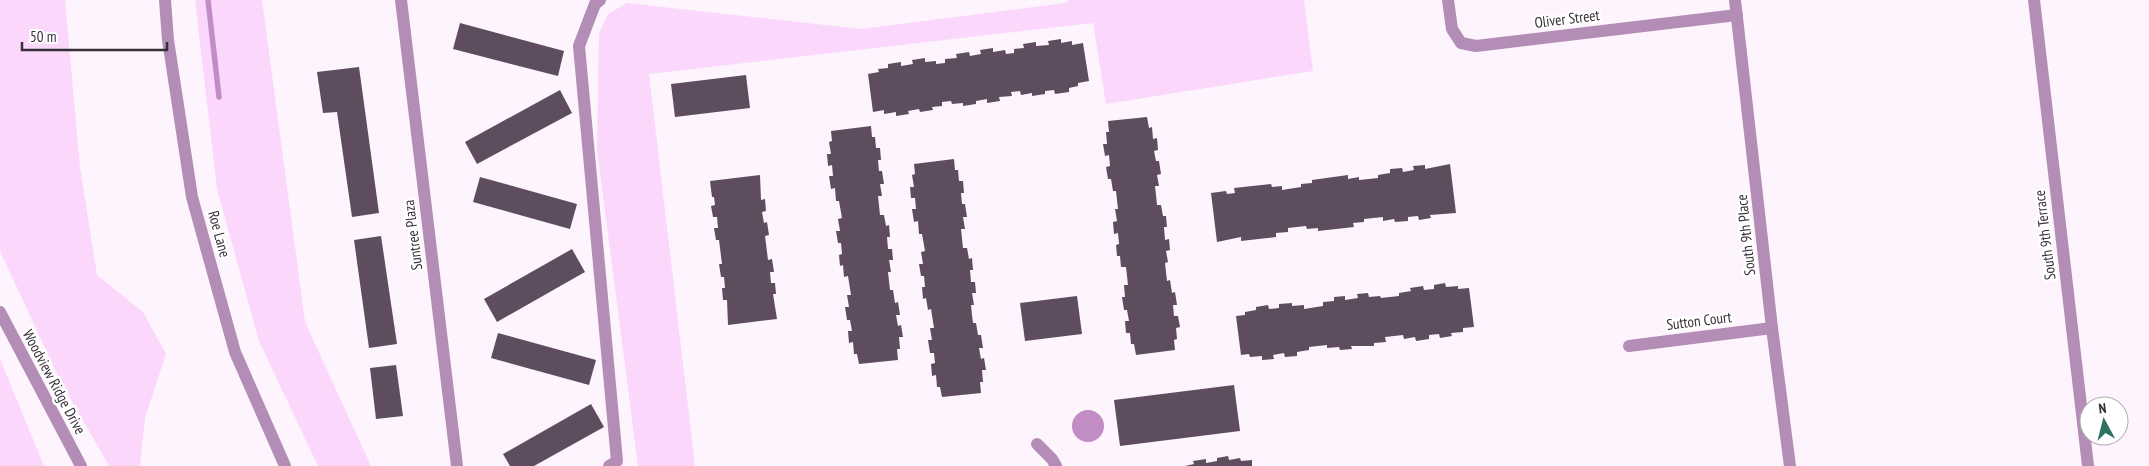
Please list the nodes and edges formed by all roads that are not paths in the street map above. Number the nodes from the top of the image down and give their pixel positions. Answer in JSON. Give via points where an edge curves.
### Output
{"nodes":[{"id":1,"x":165,"y":0,"type":"edge"},
{"id":2,"x":401,"y":0,"type":"edge"},
{"id":3,"x":600,"y":0,"type":"edge"},
{"id":4,"x":1448,"y":0,"type":"edge"},
{"id":5,"x":1735,"y":0,"type":"edge"},
{"id":6,"x":2034,"y":0,"type":"edge"},
{"id":7,"x":1737,"y":15,"type":"junction"},
{"id":8,"x":0,"y":312,"type":"edge"},
{"id":9,"x":1772,"y":328,"type":"junction"},
{"id":10,"x":1629,"y":346,"type":"dead end"},
{"id":11,"x":1037,"y":444,"type":"dead end"},
{"id":12,"x":81,"y":466,"type":"edge"},
{"id":13,"x":285,"y":466,"type":"edge"},
{"id":14,"x":457,"y":466,"type":"edge"},
{"id":15,"x":610,"y":466,"type":"edge"},
{"id":16,"x":1056,"y":466,"type":"edge"},
{"id":17,"x":1790,"y":466,"type":"edge"},
{"id":18,"x":2088,"y":466,"type":"edge"}],
"edges":[{"from":1,"to":13,"type":"street","name":"Roe Lane","via":[[192,197],[235,352]]},
{"from":2,"to":14,"type":"street","name":"Suntree Plaza"},
{"from":3,"to":15,"type":"street","via":[[579,46],[617,461]]},
{"from":4,"to":7,"type":"street","name":"Oliver Street","via":[[1452,29],[1461,43],[1476,46]]},
{"from":5,"to":7,"type":"street","name":"South 9th Place"},
{"from":6,"to":18,"type":"street","name":"South 9th Terrace"},
{"from":7,"to":9,"type":"street","name":"South 9th Place"},
{"from":8,"to":12,"type":"street","name":"Woodview Ridge Drive"},
{"from":9,"to":10,"type":"street","name":"Sutton Court"},
{"from":9,"to":17,"type":"street","name":"South 9th Place"},
{"from":11,"to":16,"type":"street"}]}
